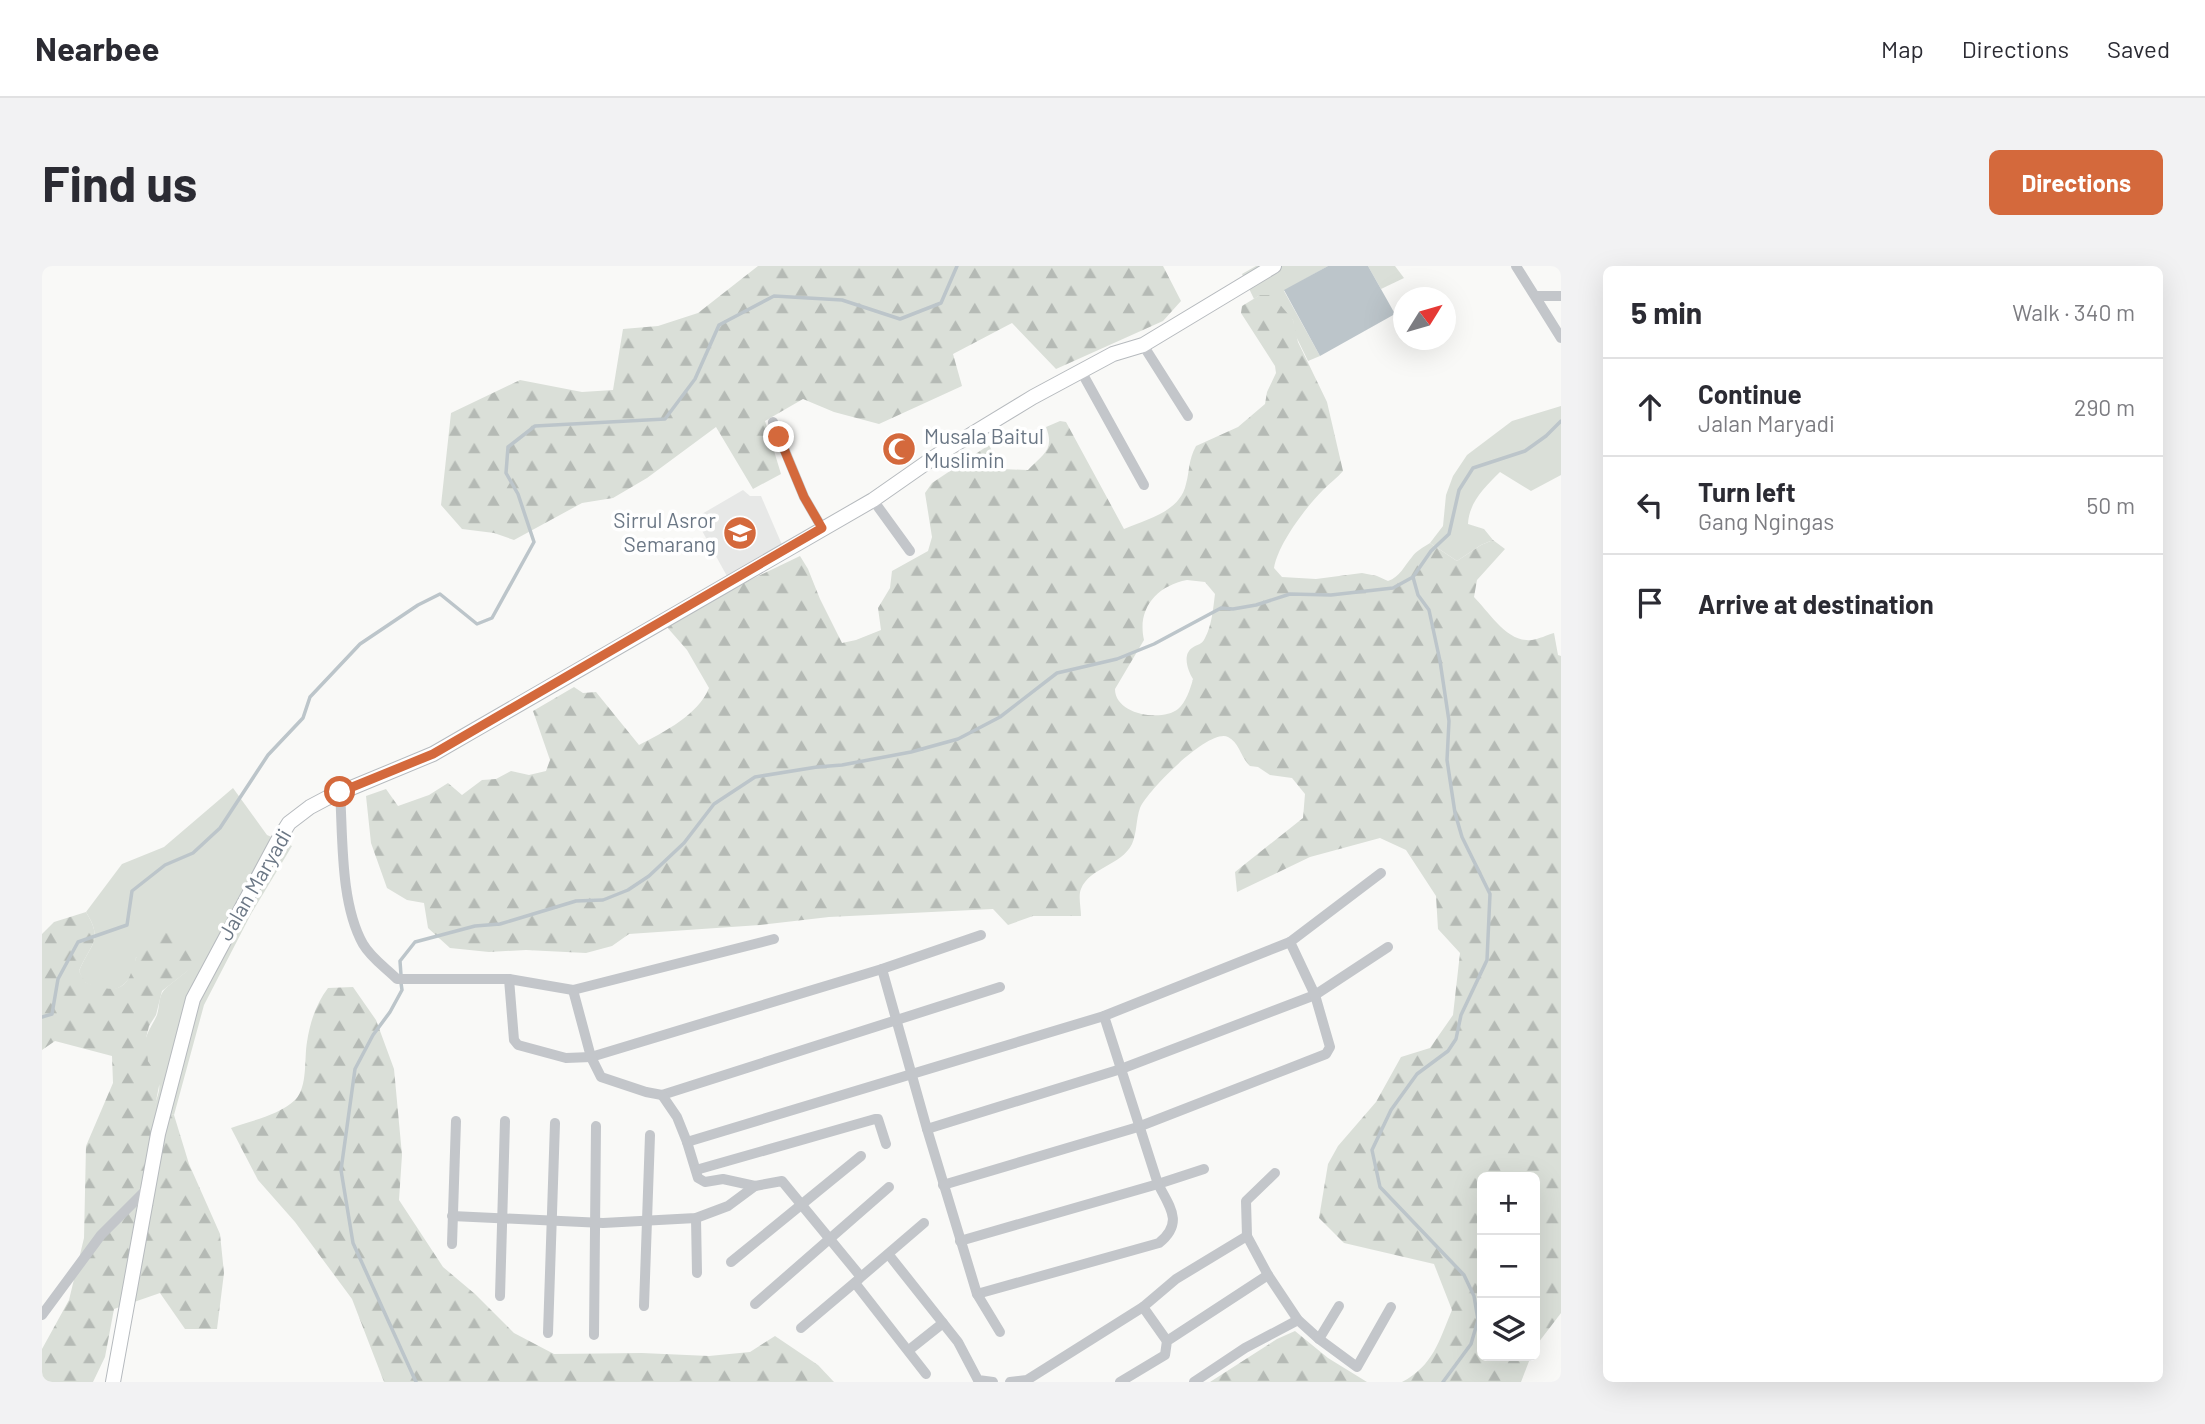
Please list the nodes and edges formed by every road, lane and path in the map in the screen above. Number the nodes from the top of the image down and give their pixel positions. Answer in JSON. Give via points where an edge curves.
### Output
{"nodes":[{"id":1,"x":1516,"y":266,"type":"edge"},
{"id":2,"x":1269,"y":267,"type":"edge"},
{"id":3,"x":1536,"y":296,"type":"junction"},
{"id":4,"x":1561,"y":296,"type":"edge"},
{"id":5,"x":1561,"y":338,"type":"edge"},
{"id":6,"x":1143,"y":345,"type":"junction"},
{"id":7,"x":1081,"y":371,"type":"junction"},
{"id":8,"x":1188,"y":416,"type":"dead end"},
{"id":9,"x":773,"y":422,"type":"dead end"},
{"id":10,"x":1144,"y":485,"type":"dead end"},
{"id":11,"x":873,"y":500,"type":"junction"},
{"id":12,"x":822,"y":528,"type":"junction"},
{"id":13,"x":911,"y":551,"type":"dead end"},
{"id":14,"x":340,"y":792,"type":"junction"},
{"id":15,"x":1381,"y":873,"type":"dead end"},
{"id":16,"x":981,"y":935,"type":"dead end"},
{"id":17,"x":774,"y":939,"type":"dead end"},
{"id":18,"x":1290,"y":942,"type":"junction"},
{"id":19,"x":1388,"y":947,"type":"dead end"},
{"id":20,"x":882,"y":969,"type":"junction"},
{"id":21,"x":509,"y":979,"type":"junction"},
{"id":22,"x":1000,"y":987,"type":"dead end"},
{"id":23,"x":573,"y":990,"type":"junction"},
{"id":24,"x":1315,"y":995,"type":"junction"},
{"id":25,"x":1104,"y":1016,"type":"junction"},
{"id":26,"x":898,"y":1021,"type":"junction"},
{"id":27,"x":591,"y":1056,"type":"junction"},
{"id":28,"x":1121,"y":1069,"type":"junction"},
{"id":29,"x":913,"y":1074,"type":"junction"},
{"id":30,"x":662,"y":1095,"type":"junction"},
{"id":31,"x":456,"y":1121,"type":"dead end"},
{"id":32,"x":505,"y":1121,"type":"dead end"},
{"id":33,"x":555,"y":1123,"type":"dead end"},
{"id":34,"x":596,"y":1126,"type":"dead end"},
{"id":35,"x":1138,"y":1127,"type":"junction"},
{"id":36,"x":927,"y":1129,"type":"junction"},
{"id":37,"x":650,"y":1135,"type":"dead end"},
{"id":38,"x":687,"y":1142,"type":"junction"},
{"id":39,"x":887,"y":1144,"type":"dead end"},
{"id":40,"x":861,"y":1156,"type":"dead end"},
{"id":41,"x":1204,"y":1169,"type":"dead end"},
{"id":42,"x":696,"y":1170,"type":"junction"},
{"id":43,"x":1275,"y":1173,"type":"dead end"},
{"id":44,"x":1158,"y":1184,"type":"junction"},
{"id":45,"x":943,"y":1185,"type":"junction"},
{"id":46,"x":755,"y":1186,"type":"junction"},
{"id":47,"x":149,"y":1187,"type":"junction"},
{"id":48,"x":889,"y":1187,"type":"dead end"},
{"id":49,"x":802,"y":1206,"type":"junction"},
{"id":50,"x":452,"y":1216,"type":"junction"},
{"id":51,"x":696,"y":1218,"type":"junction"},
{"id":52,"x":502,"y":1219,"type":"junction"},
{"id":53,"x":550,"y":1220,"type":"junction"},
{"id":54,"x":647,"y":1220,"type":"junction"},
{"id":55,"x":595,"y":1222,"type":"junction"},
{"id":56,"x":924,"y":1223,"type":"dead end"},
{"id":57,"x":1247,"y":1236,"type":"junction"},
{"id":58,"x":828,"y":1240,"type":"junction"},
{"id":59,"x":960,"y":1241,"type":"junction"},
{"id":60,"x":452,"y":1244,"type":"dead end"},
{"id":61,"x":889,"y":1255,"type":"junction"},
{"id":62,"x":731,"y":1262,"type":"dead end"},
{"id":63,"x":697,"y":1273,"type":"dead end"},
{"id":64,"x":1268,"y":1275,"type":"junction"},
{"id":65,"x":858,"y":1280,"type":"junction"},
{"id":66,"x":977,"y":1294,"type":"junction"},
{"id":67,"x":500,"y":1296,"type":"dead end"},
{"id":68,"x":755,"y":1304,"type":"dead end"},
{"id":69,"x":644,"y":1306,"type":"dead end"},
{"id":70,"x":1339,"y":1306,"type":"dead end"},
{"id":71,"x":1143,"y":1307,"type":"junction"},
{"id":72,"x":1391,"y":1307,"type":"dead end"},
{"id":73,"x":42,"y":1315,"type":"edge"},
{"id":74,"x":1298,"y":1320,"type":"junction"},
{"id":75,"x":943,"y":1323,"type":"junction"},
{"id":76,"x":801,"y":1328,"type":"dead end"},
{"id":77,"x":1000,"y":1332,"type":"dead end"},
{"id":78,"x":548,"y":1333,"type":"dead end"},
{"id":79,"x":594,"y":1335,"type":"dead end"},
{"id":80,"x":1319,"y":1339,"type":"junction"},
{"id":81,"x":1167,"y":1341,"type":"junction"},
{"id":82,"x":909,"y":1349,"type":"junction"},
{"id":83,"x":926,"y":1374,"type":"dead end"},
{"id":84,"x":977,"y":1381,"type":"edge"},
{"id":85,"x":1027,"y":1381,"type":"edge"},
{"id":86,"x":113,"y":1382,"type":"edge"},
{"id":87,"x":993,"y":1382,"type":"edge"},
{"id":88,"x":1010,"y":1382,"type":"edge"},
{"id":89,"x":1120,"y":1382,"type":"edge"},
{"id":90,"x":1194,"y":1382,"type":"edge"}],
"edges":[{"from":1,"to":3,"type":"street"},
{"from":2,"to":6,"type":"street","name":"Jalan Maryadi"},
{"from":3,"to":4,"type":"street"},
{"from":3,"to":5,"type":"street"},
{"from":6,"to":7,"type":"street","name":"Jalan Maryadi"},
{"from":6,"to":8,"type":"street"},
{"from":7,"to":10,"type":"street"},
{"from":7,"to":11,"type":"street","name":"Jalan Maryadi","via":[[958,443]]},
{"from":9,"to":12,"type":"street"},
{"from":11,"to":12,"type":"street","name":"Jalan Maryadi"},
{"from":11,"to":13,"type":"street"},
{"from":12,"to":14,"type":"street","name":"Jalan Maryadi","via":[[433,754]]},
{"from":14,"to":21,"type":"street","via":[[342,856],[357,928],[372,956],[402,979]]},
{"from":14,"to":47,"type":"street","name":"Jalan Maryadi","via":[[299,815],[283,831],[198,987],[158,1134]]},
{"from":15,"to":18,"type":"street"},
{"from":16,"to":20,"type":"street"},
{"from":17,"to":23,"type":"street"},
{"from":18,"to":24,"type":"street"},
{"from":18,"to":25,"type":"street"},
{"from":19,"to":24,"type":"street"},
{"from":20,"to":26,"type":"street"},
{"from":20,"to":27,"type":"street"},
{"from":21,"to":23,"type":"street"},
{"from":21,"to":27,"type":"street","via":[[518,1045],[566,1058]]},
{"from":22,"to":26,"type":"street"},
{"from":23,"to":27,"type":"street"},
{"from":24,"to":28,"type":"street"},
{"from":24,"to":35,"type":"street","via":[[1330,1047],[1326,1054]]},
{"from":25,"to":28,"type":"street"},
{"from":25,"to":29,"type":"street"},
{"from":26,"to":29,"type":"street"},
{"from":26,"to":30,"type":"street"},
{"from":27,"to":30,"type":"street","via":[[601,1077]]},
{"from":28,"to":35,"type":"street"},
{"from":28,"to":36,"type":"street"},
{"from":29,"to":36,"type":"street"},
{"from":29,"to":38,"type":"street"},
{"from":30,"to":38,"type":"street"},
{"from":31,"to":50,"type":"street"},
{"from":32,"to":52,"type":"street"},
{"from":33,"to":53,"type":"street"},
{"from":34,"to":55,"type":"street"},
{"from":35,"to":44,"type":"street"},
{"from":35,"to":45,"type":"street"},
{"from":36,"to":45,"type":"street"},
{"from":37,"to":54,"type":"street"},
{"from":38,"to":42,"type":"street"},
{"from":39,"to":42,"type":"street","via":[[875,1119]]},
{"from":40,"to":49,"type":"street"},
{"from":41,"to":44,"type":"street"},
{"from":42,"to":46,"type":"street","via":[[705,1182],[723,1179]]},
{"from":43,"to":57,"type":"street","via":[[1246,1201]]},
{"from":44,"to":59,"type":"street"},
{"from":44,"to":66,"type":"street","via":[[1174,1222],[1159,1243]]},
{"from":45,"to":59,"type":"street"},
{"from":46,"to":49,"type":"street","via":[[782,1181]]},
{"from":46,"to":51,"type":"street","via":[[728,1206]]},
{"from":47,"to":73,"type":"street","via":[[101,1236]]},
{"from":47,"to":86,"type":"street","name":"Jalan Maryadi"},
{"from":48,"to":58,"type":"street"},
{"from":49,"to":58,"type":"street"},
{"from":49,"to":62,"type":"street"},
{"from":50,"to":52,"type":"street"},
{"from":50,"to":60,"type":"street"},
{"from":51,"to":54,"type":"street"},
{"from":51,"to":63,"type":"street"},
{"from":52,"to":53,"type":"street"},
{"from":52,"to":67,"type":"street"},
{"from":53,"to":55,"type":"street"},
{"from":53,"to":78,"type":"street"},
{"from":54,"to":55,"type":"street"},
{"from":54,"to":69,"type":"street"},
{"from":55,"to":79,"type":"street"},
{"from":56,"to":61,"type":"street"},
{"from":57,"to":64,"type":"street"},
{"from":57,"to":71,"type":"street","via":[[1176,1279]]},
{"from":58,"to":65,"type":"street"},
{"from":58,"to":68,"type":"street"},
{"from":59,"to":66,"type":"street"},
{"from":61,"to":65,"type":"street"},
{"from":61,"to":75,"type":"street"},
{"from":64,"to":74,"type":"street"},
{"from":64,"to":81,"type":"street"},
{"from":65,"to":76,"type":"street"},
{"from":65,"to":82,"type":"street"},
{"from":66,"to":77,"type":"street"},
{"from":70,"to":80,"type":"street"},
{"from":71,"to":81,"type":"street"},
{"from":71,"to":85,"type":"street"},
{"from":72,"to":80,"type":"street","via":[[1357,1367]]},
{"from":74,"to":80,"type":"street"},
{"from":74,"to":90,"type":"street"},
{"from":75,"to":82,"type":"street"},
{"from":75,"to":84,"type":"street"},
{"from":81,"to":89,"type":"street","via":[[1161,1358]]},
{"from":82,"to":83,"type":"street"},
{"from":84,"to":87,"type":"street"},
{"from":85,"to":88,"type":"street"}]}
